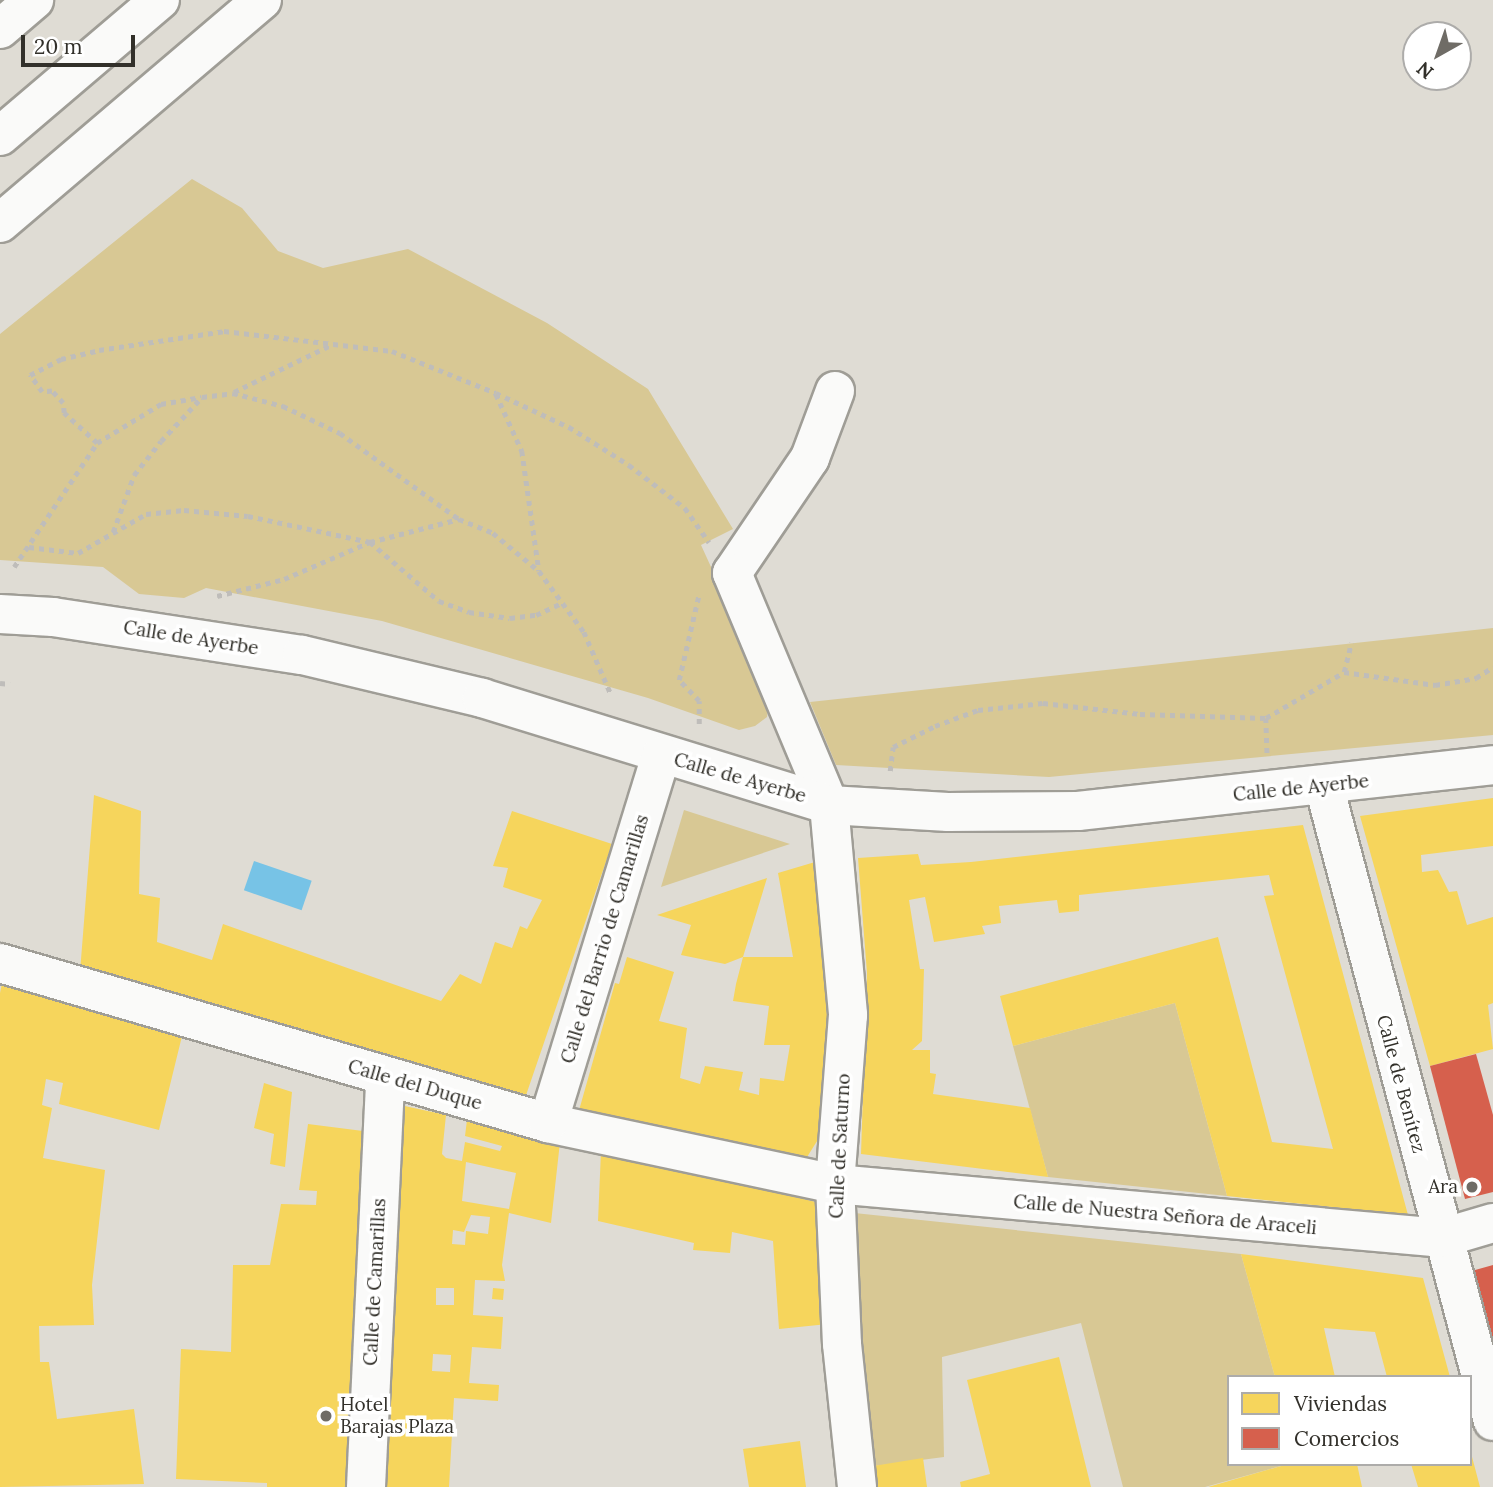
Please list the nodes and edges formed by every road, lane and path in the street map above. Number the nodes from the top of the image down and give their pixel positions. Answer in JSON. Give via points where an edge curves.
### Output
{"nodes":[{"id":1,"x":34,"y":0,"type":"edge"},
{"id":2,"x":160,"y":0,"type":"edge"},
{"id":3,"x":262,"y":0,"type":"edge"},
{"id":4,"x":0,"y":29,"type":"edge"},
{"id":5,"x":0,"y":135,"type":"edge"},
{"id":6,"x":0,"y":223,"type":"edge"},
{"id":7,"x":333,"y":344,"type":"junction"},
{"id":8,"x":835,"y":391,"type":"dead end"},
{"id":9,"x":233,"y":393,"type":"junction"},
{"id":10,"x":495,"y":393,"type":"junction"},
{"id":11,"x":202,"y":397,"type":"junction"},
{"id":12,"x":97,"y":443,"type":"junction"},
{"id":13,"x":459,"y":519,"type":"junction"},
{"id":14,"x":113,"y":532,"type":"junction"},
{"id":15,"x":370,"y":542,"type":"junction"},
{"id":16,"x":29,"y":547,"type":"junction"},
{"id":17,"x":14,"y":567,"type":"dead end"},
{"id":18,"x":539,"y":571,"type":"junction"},
{"id":19,"x":732,"y":573,"type":"junction"},
{"id":20,"x":217,"y":596,"type":"dead end"},
{"id":21,"x":562,"y":603,"type":"junction"},
{"id":22,"x":0,"y":614,"type":"edge"},
{"id":23,"x":1351,"y":643,"type":"dead end"},
{"id":24,"x":1493,"y":667,"type":"edge"},
{"id":25,"x":1344,"y":672,"type":"junction"},
{"id":26,"x":0,"y":683,"type":"edge"},
{"id":27,"x":10,"y":684,"type":"dead end"},
{"id":28,"x":611,"y":694,"type":"dead end"},
{"id":29,"x":1266,"y":718,"type":"dead end"},
{"id":30,"x":699,"y":724,"type":"dead end"},
{"id":31,"x":661,"y":756,"type":"junction"},
{"id":32,"x":1493,"y":765,"type":"edge"},
{"id":33,"x":1324,"y":786,"type":"junction"},
{"id":34,"x":829,"y":805,"type":"junction"},
{"id":35,"x":0,"y":963,"type":"edge"},
{"id":36,"x":385,"y":1077,"type":"junction"},
{"id":37,"x":548,"y":1123,"type":"junction"},
{"id":38,"x":835,"y":1184,"type":"junction"},
{"id":39,"x":1493,"y":1223,"type":"edge"},
{"id":40,"x":1443,"y":1238,"type":"junction"},
{"id":41,"x":1493,"y":1421,"type":"edge"},
{"id":42,"x":366,"y":1487,"type":"edge"},
{"id":43,"x":857,"y":1487,"type":"edge"}],
"edges":[{"from":1,"to":4,"type":"main road"},
{"from":2,"to":5,"type":"main road"},
{"from":3,"to":6,"type":"main road"},
{"from":7,"to":9,"type":"path"},
{"from":7,"to":10,"type":"path","via":[[392,351]]},
{"from":7,"to":12,"type":"path","via":[[224,331],[99,350],[61,359],[30,374],[42,392],[52,391],[63,403],[64,413]]},
{"from":8,"to":19,"type":"main road","via":[[810,458]]},
{"from":9,"to":11,"type":"path"},
{"from":9,"to":13,"type":"path","via":[[283,406],[340,433]]},
{"from":10,"to":18,"type":"path","via":[[522,451]]},
{"from":10,"to":19,"type":"path","via":[[569,428],[638,472],[685,508]]},
{"from":11,"to":12,"type":"path","via":[[161,404]]},
{"from":11,"to":14,"type":"path","via":[[134,475]]},
{"from":12,"to":16,"type":"path"},
{"from":13,"to":15,"type":"path"},
{"from":13,"to":18,"type":"path","via":[[493,533]]},
{"from":14,"to":15,"type":"path","via":[[146,513],[184,510],[248,516]]},
{"from":14,"to":16,"type":"path","via":[[78,553]]},
{"from":15,"to":20,"type":"path","via":[[284,579]]},
{"from":15,"to":21,"type":"path","via":[[439,601],[469,612],[509,618],[536,615]]},
{"from":16,"to":17,"type":"path"},
{"from":18,"to":21,"type":"path"},
{"from":19,"to":30,"type":"path","via":[[699,593],[679,680],[699,701]]},
{"from":19,"to":34,"type":"main road","name":"Calle de Saturno"},
{"from":21,"to":28,"type":"path","via":[[584,632]]},
{"from":22,"to":31,"type":"main road","name":"Calle de Ayerbe","via":[[53,617],[302,655],[481,698]]},
{"from":23,"to":25,"type":"path"},
{"from":24,"to":25,"type":"path","via":[[1476,678],[1435,685]]},
{"from":25,"to":29,"type":"path"},
{"from":26,"to":27,"type":"path"},
{"from":31,"to":34,"type":"main road","name":"Calle de Ayerbe"},
{"from":31,"to":37,"type":"main road","name":"Calle del Barrio de Camarillas"},
{"from":32,"to":33,"type":"main road","name":"Calle de Ayerbe"},
{"from":33,"to":34,"type":"main road","name":"Calle de Ayerbe","via":[[1078,811],[948,812]]},
{"from":33,"to":40,"type":"main road","name":"Calle de Benítez"},
{"from":34,"to":38,"type":"main road","name":"Calle de Saturno","via":[[848,1015]]},
{"from":35,"to":36,"type":"main road","name":"Calle del Duque"},
{"from":36,"to":37,"type":"main road","name":"Calle del Duque"},
{"from":36,"to":42,"type":"main road","name":"Calle de Camarillas"},
{"from":37,"to":38,"type":"main road","name":"Calle del Duque"},
{"from":38,"to":40,"type":"main road","name":"Calle de Nuestra Señora de Araceli"},
{"from":38,"to":43,"type":"main road","name":"Calle de Saturno","via":[[842,1344]]},
{"from":39,"to":40,"type":"main road","name":"Calle de Nuestra Señora de Araceli"},
{"from":40,"to":41,"type":"main road","name":"Calle de Benítez"}]}
